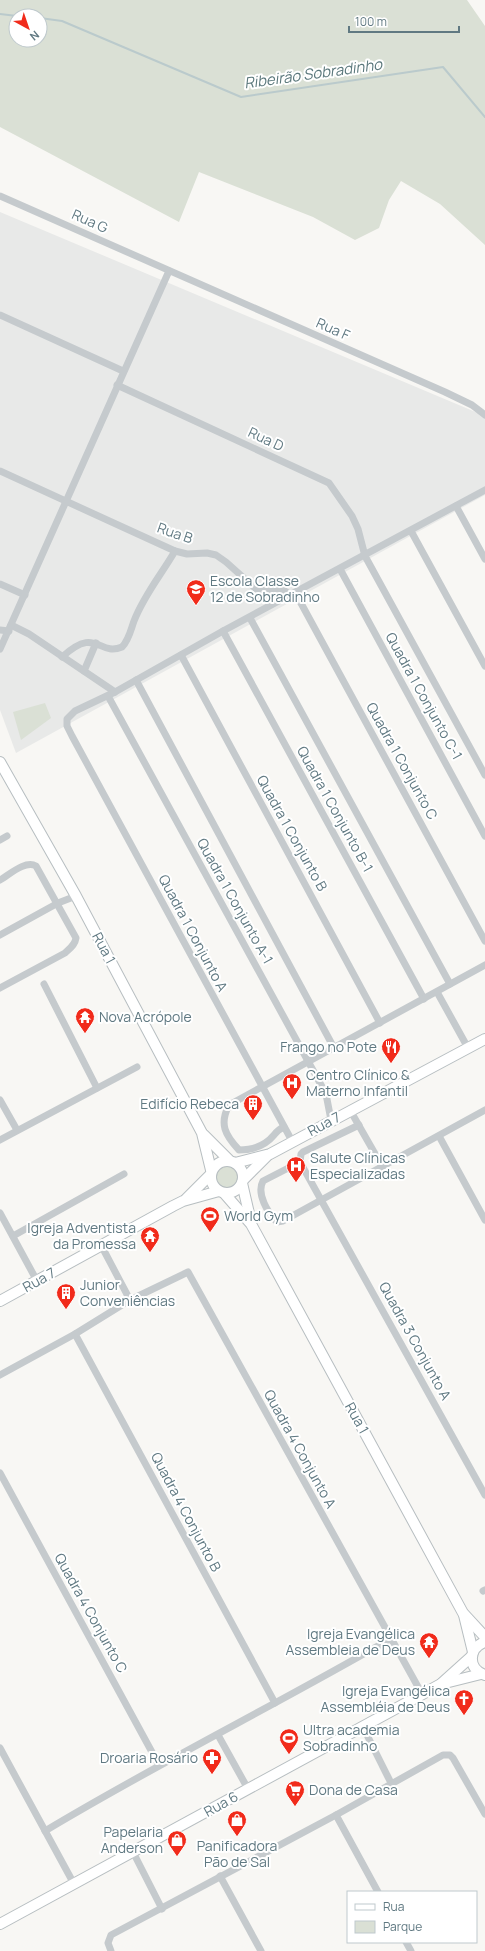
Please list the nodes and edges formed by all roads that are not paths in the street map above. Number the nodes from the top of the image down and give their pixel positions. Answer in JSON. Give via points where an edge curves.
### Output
{"nodes":[{"id":1,"x":0,"y":196,"type":"edge"},
{"id":2,"x":169,"y":271,"type":"junction"},
{"id":3,"x":0,"y":315,"type":"edge"},
{"id":4,"x":123,"y":370,"type":"junction"},
{"id":5,"x":117,"y":385,"type":"junction"},
{"id":6,"x":485,"y":415,"type":"edge"},
{"id":7,"x":0,"y":471,"type":"edge"},
{"id":8,"x":484,"y":493,"type":"edge"},
{"id":9,"x":66,"y":500,"type":"junction"},
{"id":10,"x":456,"y":506,"type":"junction"},
{"id":11,"x":411,"y":531,"type":"junction"},
{"id":12,"x":175,"y":551,"type":"junction"},
{"id":13,"x":365,"y":556,"type":"junction"},
{"id":14,"x":485,"y":559,"type":"edge"},
{"id":15,"x":340,"y":568,"type":"junction"},
{"id":16,"x":1,"y":585,"type":"edge"},
{"id":17,"x":25,"y":595,"type":"junction"},
{"id":18,"x":294,"y":595,"type":"junction"},
{"id":19,"x":250,"y":618,"type":"junction"},
{"id":20,"x":10,"y":628,"type":"junction"},
{"id":21,"x":0,"y":630,"type":"edge"},
{"id":22,"x":223,"y":631,"type":"junction"},
{"id":23,"x":1,"y":643,"type":"edge"},
{"id":24,"x":96,"y":643,"type":"junction"},
{"id":25,"x":181,"y":655,"type":"junction"},
{"id":26,"x":62,"y":657,"type":"junction"},
{"id":27,"x":485,"y":666,"type":"edge"},
{"id":28,"x":84,"y":671,"type":"junction"},
{"id":29,"x":136,"y":680,"type":"junction"},
{"id":30,"x":112,"y":694,"type":"junction"},
{"id":31,"x":1,"y":760,"type":"edge"},
{"id":32,"x":485,"y":775,"type":"edge"},
{"id":33,"x":7,"y":836,"type":"dead end"},
{"id":34,"x":485,"y":836,"type":"edge"},
{"id":35,"x":0,"y":840,"type":"edge"},
{"id":36,"x":0,"y":880,"type":"edge"},
{"id":37,"x":76,"y":896,"type":"junction"},
{"id":38,"x":58,"y":903,"type":"junction"},
{"id":39,"x":0,"y":935,"type":"edge"},
{"id":40,"x":485,"y":941,"type":"edge"},
{"id":41,"x":485,"y":965,"type":"edge"},
{"id":42,"x":44,"y":984,"type":"dead end"},
{"id":43,"x":450,"y":984,"type":"junction"},
{"id":44,"x":0,"y":988,"type":"edge"},
{"id":45,"x":438,"y":992,"type":"junction"},
{"id":46,"x":424,"y":999,"type":"junction"},
{"id":47,"x":380,"y":1022,"type":"junction"},
{"id":48,"x":485,"y":1039,"type":"edge"},
{"id":49,"x":334,"y":1048,"type":"junction"},
{"id":50,"x":468,"y":1048,"type":"junction"},
{"id":51,"x":308,"y":1062,"type":"junction"},
{"id":52,"x":137,"y":1067,"type":"dead end"},
{"id":53,"x":261,"y":1087,"type":"junction"},
{"id":54,"x":97,"y":1088,"type":"junction"},
{"id":55,"x":0,"y":1100,"type":"edge"},
{"id":56,"x":350,"y":1110,"type":"junction"},
{"id":57,"x":485,"y":1110,"type":"edge"},
{"id":58,"x":331,"y":1120,"type":"junction"},
{"id":59,"x":359,"y":1125,"type":"junction"},
{"id":60,"x":284,"y":1127,"type":"junction"},
{"id":61,"x":17,"y":1130,"type":"junction"},
{"id":62,"x":202,"y":1133,"type":"junction"},
{"id":63,"x":439,"y":1136,"type":"junction"},
{"id":64,"x":0,"y":1140,"type":"edge"},
{"id":65,"x":292,"y":1141,"type":"junction"},
{"id":66,"x":270,"y":1154,"type":"junction"},
{"id":67,"x":232,"y":1162,"type":"junction"},
{"id":68,"x":300,"y":1162,"type":"junction"},
{"id":69,"x":382,"y":1166,"type":"junction"},
{"id":70,"x":211,"y":1173,"type":"junction"},
{"id":71,"x":124,"y":1174,"type":"dead end"},
{"id":72,"x":242,"y":1182,"type":"junction"},
{"id":73,"x":222,"y":1192,"type":"junction"},
{"id":74,"x":322,"y":1199,"type":"junction"},
{"id":75,"x":183,"y":1201,"type":"junction"},
{"id":76,"x":0,"y":1213,"type":"edge"},
{"id":77,"x":485,"y":1220,"type":"edge"},
{"id":78,"x":251,"y":1224,"type":"junction"},
{"id":79,"x":12,"y":1236,"type":"junction"},
{"id":80,"x":101,"y":1245,"type":"junction"},
{"id":81,"x":37,"y":1281,"type":"junction"},
{"id":82,"x":130,"y":1300,"type":"junction"},
{"id":83,"x":0,"y":1301,"type":"edge"},
{"id":84,"x":75,"y":1334,"type":"junction"},
{"id":85,"x":0,"y":1375,"type":"edge"},
{"id":86,"x":0,"y":1473,"type":"edge"},
{"id":87,"x":485,"y":1495,"type":"edge"},
{"id":88,"x":463,"y":1613,"type":"junction"},
{"id":89,"x":485,"y":1637,"type":"edge"},
{"id":90,"x":390,"y":1639,"type":"junction"},
{"id":91,"x":485,"y":1642,"type":"edge"},
{"id":92,"x":472,"y":1654,"type":"junction"},
{"id":93,"x":483,"y":1674,"type":"edge"},
{"id":94,"x":441,"y":1684,"type":"junction"},
{"id":95,"x":422,"y":1694,"type":"junction"},
{"id":96,"x":275,"y":1703,"type":"junction"},
{"id":97,"x":363,"y":1727,"type":"junction"},
{"id":98,"x":218,"y":1735,"type":"junction"},
{"id":99,"x":0,"y":1748,"type":"edge"},
{"id":100,"x":159,"y":1765,"type":"junction"},
{"id":101,"x":391,"y":1783,"type":"junction"},
{"id":102,"x":248,"y":1789,"type":"junction"},
{"id":103,"x":485,"y":1814,"type":"edge"},
{"id":104,"x":336,"y":1815,"type":"junction"},
{"id":105,"x":45,"y":1831,"type":"junction"},
{"id":106,"x":133,"y":1852,"type":"junction"},
{"id":107,"x":220,"y":1876,"type":"junction"},
{"id":108,"x":74,"y":1884,"type":"junction"},
{"id":109,"x":377,"y":1891,"type":"edge"},
{"id":110,"x":162,"y":1909,"type":"junction"},
{"id":111,"x":0,"y":1924,"type":"edge"},
{"id":112,"x":111,"y":1951,"type":"edge"},
{"id":113,"x":261,"y":1951,"type":"edge"}],
"edges":[{"from":1,"to":2,"type":"street","name":"Rua G"},
{"from":2,"to":4,"type":"street"},
{"from":2,"to":6,"type":"street","name":"Rua F","via":[[445,392],[472,405]]},
{"from":3,"to":4,"type":"street"},
{"from":4,"to":5,"type":"street"},
{"from":5,"to":9,"type":"street"},
{"from":5,"to":13,"type":"street","name":"Rua D","via":[[329,483],[352,516]]},
{"from":7,"to":9,"type":"street","name":"Rua B"},
{"from":8,"to":10,"type":"street"},
{"from":9,"to":12,"type":"street","name":"Rua B"},
{"from":9,"to":17,"type":"street"},
{"from":10,"to":11,"type":"street"},
{"from":10,"to":14,"type":"street"},
{"from":11,"to":13,"type":"street"},
{"from":11,"to":27,"type":"street"},
{"from":12,"to":18,"type":"street","name":"Rua B","via":[[216,555],[256,589],[285,591]]},
{"from":12,"to":24,"type":"street","via":[[148,591],[125,644],[111,649]]},
{"from":13,"to":15,"type":"street"},
{"from":13,"to":32,"type":"street","name":"Quadra 1 Conjunto C-1"},
{"from":15,"to":18,"type":"street"},
{"from":15,"to":34,"type":"street","name":"Quadra 1 Conjunto C-1"},
{"from":16,"to":17,"type":"street"},
{"from":17,"to":20,"type":"street"},
{"from":18,"to":19,"type":"street"},
{"from":18,"to":40,"type":"street","name":"Quadra 1 Conjunto C"},
{"from":19,"to":22,"type":"street"},
{"from":19,"to":43,"type":"street","name":"Quadra 1 Conjunto B-1"},
{"from":20,"to":21,"type":"street"},
{"from":20,"to":23,"type":"street"},
{"from":20,"to":26,"type":"street","via":[[29,634]]},
{"from":22,"to":25,"type":"street"},
{"from":22,"to":46,"type":"street","name":"Quadra 1 Conjunto B-1"},
{"from":24,"to":26,"type":"street","via":[[86,641]]},
{"from":24,"to":28,"type":"street"},
{"from":25,"to":29,"type":"street"},
{"from":25,"to":47,"type":"street","name":"Quadra 1 Conjunto B"},
{"from":26,"to":28,"type":"street"},
{"from":28,"to":30,"type":"street"},
{"from":29,"to":30,"type":"street"},
{"from":29,"to":49,"type":"street","name":"Quadra 1 Conjunto A-1"},
{"from":30,"to":51,"type":"street","name":"Quadra 1 Conjunto A-1"},
{"from":30,"to":53,"type":"street","name":"Quadra 1 Conjunto A","via":[[69,716],[67,726]]},
{"from":31,"to":37,"type":"street","name":"Rua 1"},
{"from":33,"to":35,"type":"street"},
{"from":36,"to":38,"type":"street","via":[[24,866],[33,864]]},
{"from":37,"to":38,"type":"street"},
{"from":37,"to":62,"type":"street","name":"Rua 1"},
{"from":38,"to":39,"type":"street"},
{"from":38,"to":44,"type":"street","via":[[76,942],[65,953]]},
{"from":41,"to":43,"type":"street"},
{"from":42,"to":54,"type":"street"},
{"from":43,"to":45,"type":"street"},
{"from":45,"to":46,"type":"street"},
{"from":45,"to":50,"type":"street"},
{"from":46,"to":47,"type":"street"},
{"from":47,"to":49,"type":"street"},
{"from":48,"to":50,"type":"street","name":"Rua 7"},
{"from":49,"to":51,"type":"street"},
{"from":50,"to":56,"type":"street","name":"Rua 7"},
{"from":51,"to":53,"type":"street"},
{"from":51,"to":58,"type":"street","name":"Quadra 1 Conjunto A-1","via":[[326,1094]]},
{"from":52,"to":54,"type":"street"},
{"from":53,"to":60,"type":"street","name":"Quadra 1 Conjunto A"},
{"from":53,"to":60,"type":"street","via":[[229,1105],[224,1124],[229,1139],[239,1150],[250,1150],[266,1143],[279,1128]]},
{"from":54,"to":61,"type":"street"},
{"from":55,"to":61,"type":"street"},
{"from":56,"to":58,"type":"street","name":"Rua 7"},
{"from":56,"to":59,"type":"street"},
{"from":57,"to":63,"type":"street"},
{"from":58,"to":65,"type":"street","name":"Rua 7"},
{"from":59,"to":68,"type":"street","via":[[303,1152]]},
{"from":59,"to":69,"type":"street"},
{"from":60,"to":65,"type":"street","name":"Quadra 1 Conjunto A"},
{"from":61,"to":64,"type":"street"},
{"from":62,"to":67,"type":"street","name":"Rua 1"},
{"from":62,"to":70,"type":"street","name":"Rua 1"},
{"from":63,"to":69,"type":"street"},
{"from":63,"to":77,"type":"street"},
{"from":65,"to":66,"type":"street","name":"Rua 7"},
{"from":66,"to":67,"type":"street","name":"Rua 7"},
{"from":66,"to":72,"type":"street","name":"Rua 7"},
{"from":67,"to":70,"type":"street","via":[[218,1162]]},
{"from":67,"to":72,"type":"street","via":[[242,1170]]},
{"from":68,"to":74,"type":"street","name":"Quadra 3 Conjunto A"},
{"from":68,"to":74,"type":"street","via":[[263,1181],[260,1190],[274,1219],[280,1223]]},
{"from":69,"to":74,"type":"street"},
{"from":70,"to":73,"type":"street","via":[[212,1185]]},
{"from":70,"to":75,"type":"street","name":"Rua 7"},
{"from":71,"to":79,"type":"street"},
{"from":72,"to":73,"type":"street","via":[[234,1191]]},
{"from":72,"to":78,"type":"street"},
{"from":73,"to":75,"type":"street","name":"Rua 7"},
{"from":73,"to":78,"type":"street"},
{"from":74,"to":87,"type":"street","name":"Quadra 3 Conjunto A"},
{"from":75,"to":80,"type":"street","name":"Rua 7"},
{"from":76,"to":79,"type":"street"},
{"from":78,"to":88,"type":"street","name":"Rua 1"},
{"from":79,"to":81,"type":"street"},
{"from":80,"to":81,"type":"street","name":"Rua 7"},
{"from":80,"to":82,"type":"street"},
{"from":81,"to":83,"type":"street","name":"Rua 7"},
{"from":82,"to":84,"type":"street"},
{"from":82,"to":90,"type":"street","name":"Quadra 4 Conjunto A","via":[[188,1272]]},
{"from":84,"to":85,"type":"street"},
{"from":84,"to":96,"type":"street","name":"Quadra 4 Conjunto B"},
{"from":86,"to":100,"type":"street","name":"Quadra 4 Conjunto C"},
{"from":88,"to":89,"type":"street"},
{"from":88,"to":92,"type":"street"},
{"from":90,"to":95,"type":"street","name":"Quadra 4 Conjunto A"},
{"from":90,"to":96,"type":"street"},
{"from":91,"to":92,"type":"street","name":"Rua 6","via":[[476,1647]]},
{"from":92,"to":93,"type":"street","via":[[473,1666]]},
{"from":92,"to":94,"type":"street","name":"Rua 6"},
{"from":93,"to":94,"type":"street","name":"Rua 6"},
{"from":94,"to":95,"type":"street","name":"Rua 6"},
{"from":95,"to":97,"type":"street","name":"Rua 6"},
{"from":96,"to":98,"type":"street"},
{"from":97,"to":101,"type":"street"},
{"from":97,"to":102,"type":"street","name":"Rua 6"},
{"from":98,"to":100,"type":"street"},
{"from":98,"to":102,"type":"street"},
{"from":99,"to":105,"type":"street"},
{"from":100,"to":105,"type":"street"},
{"from":101,"to":103,"type":"street","via":[[443,1755],[450,1755]]},
{"from":101,"to":104,"type":"street"},
{"from":102,"to":106,"type":"street","name":"Rua 6"},
{"from":104,"to":107,"type":"street"},
{"from":104,"to":109,"type":"street"},
{"from":105,"to":108,"type":"street"},
{"from":106,"to":108,"type":"street","name":"Rua 6"},
{"from":106,"to":110,"type":"street"},
{"from":107,"to":110,"type":"street"},
{"from":107,"to":113,"type":"street"},
{"from":108,"to":111,"type":"street","name":"Rua 6"},
{"from":110,"to":112,"type":"street","via":[[109,1939]]}]}
